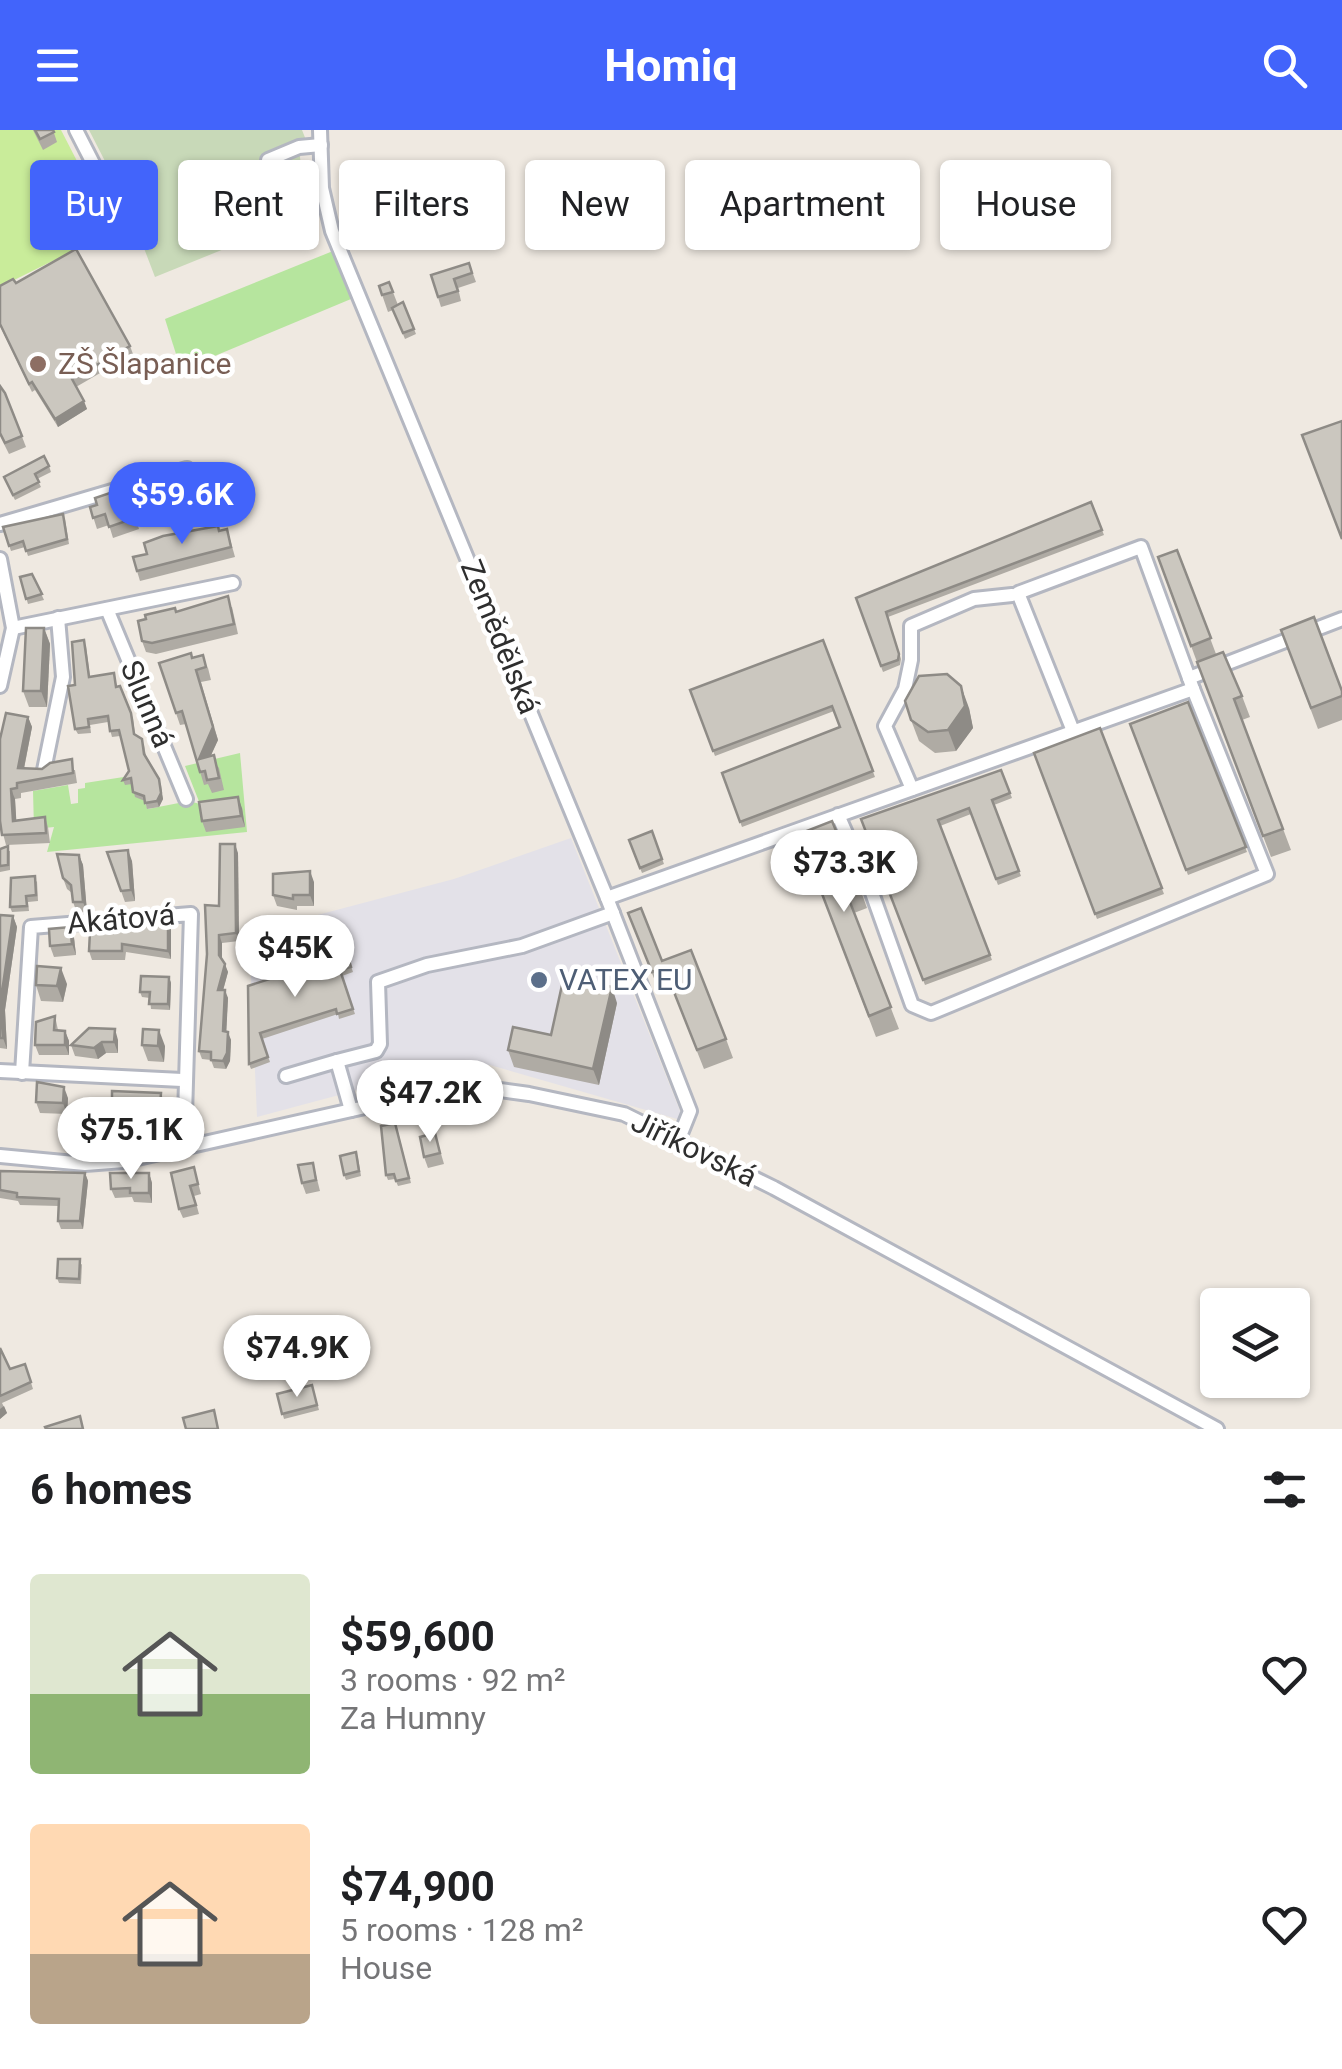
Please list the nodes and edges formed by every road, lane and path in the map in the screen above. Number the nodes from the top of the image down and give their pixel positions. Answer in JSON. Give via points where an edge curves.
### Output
{"nodes":[{"id":1,"x":76,"y":130,"type":"edge"},
{"id":2,"x":320,"y":137,"type":"edge"},
{"id":3,"x":91,"y":160,"type":"edge"},
{"id":4,"x":268,"y":160,"type":"dead end"},
{"id":5,"x":187,"y":470,"type":"edge"},
{"id":6,"x":0,"y":524,"type":"edge"},
{"id":7,"x":0,"y":558,"type":"edge"},
{"id":8,"x":233,"y":583,"type":"dead end"},
{"id":9,"x":1012,"y":595,"type":"dead end"},
{"id":10,"x":107,"y":610,"type":"junction"},
{"id":11,"x":58,"y":618,"type":"junction"},
{"id":12,"x":1342,"y":619,"type":"edge"},
{"id":13,"x":13,"y":628,"type":"junction"},
{"id":14,"x":1191,"y":683,"type":"junction"},
{"id":15,"x":0,"y":686,"type":"edge"},
{"id":16,"x":1073,"y":732,"type":"junction"},
{"id":17,"x":44,"y":770,"type":"edge"},
{"id":18,"x":912,"y":789,"type":"junction"},
{"id":19,"x":186,"y":799,"type":"dead end"},
{"id":20,"x":838,"y":815,"type":"junction"},
{"id":21,"x":607,"y":898,"type":"junction"},
{"id":22,"x":613,"y":913,"type":"junction"},
{"id":23,"x":338,"y":1060,"type":"junction"},
{"id":24,"x":0,"y":1071,"type":"edge"},
{"id":25,"x":22,"y":1072,"type":"junction"},
{"id":26,"x":286,"y":1076,"type":"dead end"},
{"id":27,"x":182,"y":1080,"type":"junction"},
{"id":28,"x":350,"y":1110,"type":"junction"},
{"id":29,"x":678,"y":1140,"type":"junction"},
{"id":30,"x":184,"y":1150,"type":"junction"},
{"id":31,"x":0,"y":1156,"type":"edge"},
{"id":32,"x":1216,"y":1429,"type":"edge"}],
"edges":[{"from":1,"to":3,"type":"street"},
{"from":2,"to":4,"type":"street"},
{"from":2,"to":21,"type":"street","name":"Zemědělská","via":[[332,230]]},
{"from":5,"to":6,"type":"street"},
{"from":7,"to":13,"type":"street"},
{"from":8,"to":10,"type":"street"},
{"from":9,"to":18,"type":"street","via":[[974,600],[911,626],[905,689],[885,726]]},
{"from":10,"to":11,"type":"street"},
{"from":10,"to":19,"type":"street","name":"Slunná"},
{"from":11,"to":13,"type":"street"},
{"from":11,"to":17,"type":"street","via":[[63,676]]},
{"from":12,"to":14,"type":"street"},
{"from":13,"to":15,"type":"street"},
{"from":14,"to":16,"type":"street"},
{"from":14,"to":16,"type":"street","via":[[1141,547],[1018,593]]},
{"from":14,"to":20,"type":"street","via":[[1267,874],[931,1013],[912,1005]]},
{"from":16,"to":18,"type":"street"},
{"from":18,"to":20,"type":"street"},
{"from":20,"to":21,"type":"street"},
{"from":21,"to":22,"type":"street","name":"Zemědělská"},
{"from":22,"to":23,"type":"street","via":[[522,946],[378,982],[380,1044],[376,1051]]},
{"from":22,"to":29,"type":"street","name":"Zemědělská","via":[[690,1110]]},
{"from":23,"to":26,"type":"street"},
{"from":23,"to":28,"type":"street"},
{"from":24,"to":25,"type":"street"},
{"from":25,"to":27,"type":"street"},
{"from":25,"to":27,"type":"street","name":"Akátová","via":[[32,926],[191,914]]},
{"from":27,"to":30,"type":"street","name":"Akátová"},
{"from":28,"to":29,"type":"street","name":"Jiříkovská","via":[[442,1090],[486,1088],[624,1114]]},
{"from":28,"to":30,"type":"street","name":"Jiříkovská"},
{"from":29,"to":32,"type":"street","name":"Jiříkovská"},
{"from":30,"to":31,"type":"street","name":"Jiříkovská","via":[[85,1164]]}]}
